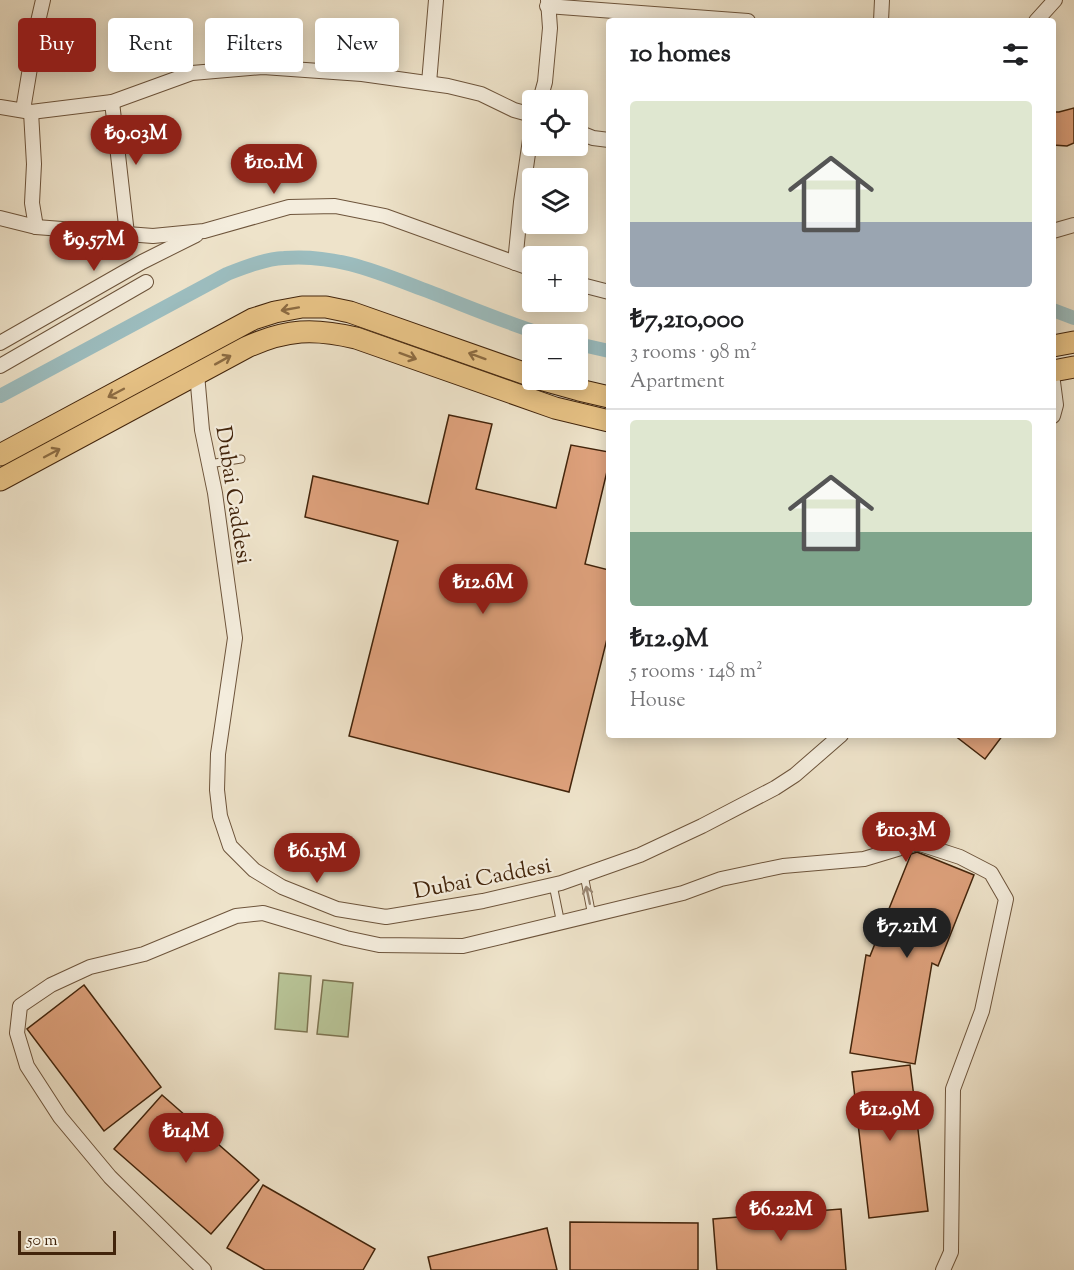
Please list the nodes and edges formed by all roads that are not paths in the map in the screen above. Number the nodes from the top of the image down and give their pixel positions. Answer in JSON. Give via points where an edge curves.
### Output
{"nodes":[{"id":1,"x":43,"y":0,"type":"edge"},
{"id":2,"x":436,"y":0,"type":"edge"},
{"id":3,"x":882,"y":0,"type":"edge"},
{"id":4,"x":1055,"y":0,"type":"edge"},
{"id":5,"x":548,"y":3,"type":"edge"},
{"id":6,"x":709,"y":18,"type":"edge"},
{"id":7,"x":881,"y":18,"type":"edge"},
{"id":8,"x":1039,"y":18,"type":"edge"},
{"id":9,"x":429,"y":83,"type":"junction"},
{"id":10,"x":543,"y":90,"type":"edge"},
{"id":11,"x":112,"y":102,"type":"junction"},
{"id":12,"x":0,"y":107,"type":"edge"},
{"id":13,"x":27,"y":111,"type":"junction"},
{"id":14,"x":522,"y":112,"type":"edge"},
{"id":15,"x":588,"y":136,"type":"edge"},
{"id":16,"x":606,"y":140,"type":"edge"},
{"id":17,"x":528,"y":156,"type":"edge"},
{"id":18,"x":0,"y":218,"type":"edge"},
{"id":19,"x":1074,"y":225,"type":"edge"},
{"id":20,"x":36,"y":227,"type":"junction"},
{"id":21,"x":1056,"y":230,"type":"edge"},
{"id":22,"x":204,"y":231,"type":"junction"},
{"id":23,"x":127,"y":234,"type":"junction"},
{"id":24,"x":515,"y":263,"type":"junction"},
{"id":25,"x":522,"y":265,"type":"edge"},
{"id":26,"x":146,"y":282,"type":"dead end"},
{"id":27,"x":588,"y":287,"type":"edge"},
{"id":28,"x":606,"y":291,"type":"edge"},
{"id":29,"x":1074,"y":342,"type":"edge"},
{"id":30,"x":0,"y":343,"type":"edge"},
{"id":31,"x":1056,"y":345,"type":"edge"},
{"id":32,"x":0,"y":366,"type":"edge"},
{"id":33,"x":1074,"y":367,"type":"edge"},
{"id":34,"x":1056,"y":370,"type":"edge"},
{"id":35,"x":522,"y":372,"type":"edge"},
{"id":36,"x":197,"y":374,"type":"junction"},
{"id":37,"x":579,"y":390,"type":"edge"},
{"id":38,"x":606,"y":395,"type":"edge"},
{"id":39,"x":606,"y":420,"type":"edge"},
{"id":40,"x":0,"y":455,"type":"edge"},
{"id":41,"x":241,"y":459,"type":"dead end"},
{"id":42,"x":209,"y":464,"type":"junction"},
{"id":43,"x":0,"y":480,"type":"edge"},
{"id":44,"x":838,"y":738,"type":"edge"},
{"id":45,"x":584,"y":875,"type":"junction"},
{"id":46,"x":553,"y":885,"type":"junction"},
{"id":47,"x":592,"y":916,"type":"junction"},
{"id":48,"x":561,"y":924,"type":"junction"},
{"id":49,"x":204,"y":1270,"type":"edge"},
{"id":50,"x":943,"y":1270,"type":"edge"}],
"edges":[{"from":1,"to":13,"type":"street"},
{"from":2,"to":9,"type":"street"},
{"from":3,"to":7,"type":"street"},
{"from":4,"to":8,"type":"street"},
{"from":5,"to":6,"type":"street"},
{"from":5,"to":10,"type":"street","via":[[550,28]]},
{"from":9,"to":11,"type":"street","via":[[263,67],[192,73]]},
{"from":9,"to":14,"type":"street","via":[[481,94]]},
{"from":11,"to":13,"type":"street"},
{"from":11,"to":23,"type":"street"},
{"from":12,"to":13,"type":"street"},
{"from":13,"to":20,"type":"street"},
{"from":15,"to":16,"type":"street"},
{"from":17,"to":24,"type":"street"},
{"from":18,"to":20,"type":"street"},
{"from":19,"to":21,"type":"street"},
{"from":20,"to":23,"type":"street"},
{"from":22,"to":23,"type":"street","via":[[153,236]]},
{"from":22,"to":24,"type":"street","via":[[288,207],[335,206],[385,216]]},
{"from":22,"to":30,"type":"street"},
{"from":24,"to":25,"type":"street"},
{"from":26,"to":32,"type":"street"},
{"from":27,"to":28,"type":"street"},
{"from":29,"to":31,"type":"main road"},
{"from":33,"to":34,"type":"main road"},
{"from":35,"to":40,"type":"main road","one_way":true,"via":[[375,319],[302,307],[253,319]]},
{"from":36,"to":39,"type":"main road","one_way":true,"via":[[267,338],[303,330],[320,331],[372,343],[555,408]]},
{"from":36,"to":42,"type":"street","name":"Dubai Caddesi"},
{"from":43,"to":36,"type":"main road","one_way":true},
{"from":37,"to":38,"type":"main road"},
{"from":41,"to":42,"type":"lane"},
{"from":42,"to":46,"type":"street","name":"Dubai Caddesi","via":[[235,638],[218,754],[217,790],[230,846],[254,870],[282,887],[337,909],[386,917]]},
{"from":44,"to":45,"type":"street","name":"Dubai Caddesi","via":[[775,788],[640,855]]},
{"from":45,"to":46,"type":"street","name":"Dubai Caddesi"},
{"from":47,"to":45,"type":"lane","one_way":true},
{"from":46,"to":48,"type":"lane"},
{"from":47,"to":48,"type":"street"},
{"from":47,"to":50,"type":"street","via":[[721,879],[783,866],[864,859],[917,843],[960,857],[990,873],[1006,898],[982,1011],[953,1089],[951,1252]]},
{"from":48,"to":49,"type":"street","via":[[463,946],[430,947],[368,943],[263,913],[236,916],[144,954],[90,967],[51,985],[20,1006],[17,1033],[27,1066],[60,1117],[110,1177]]}]}
